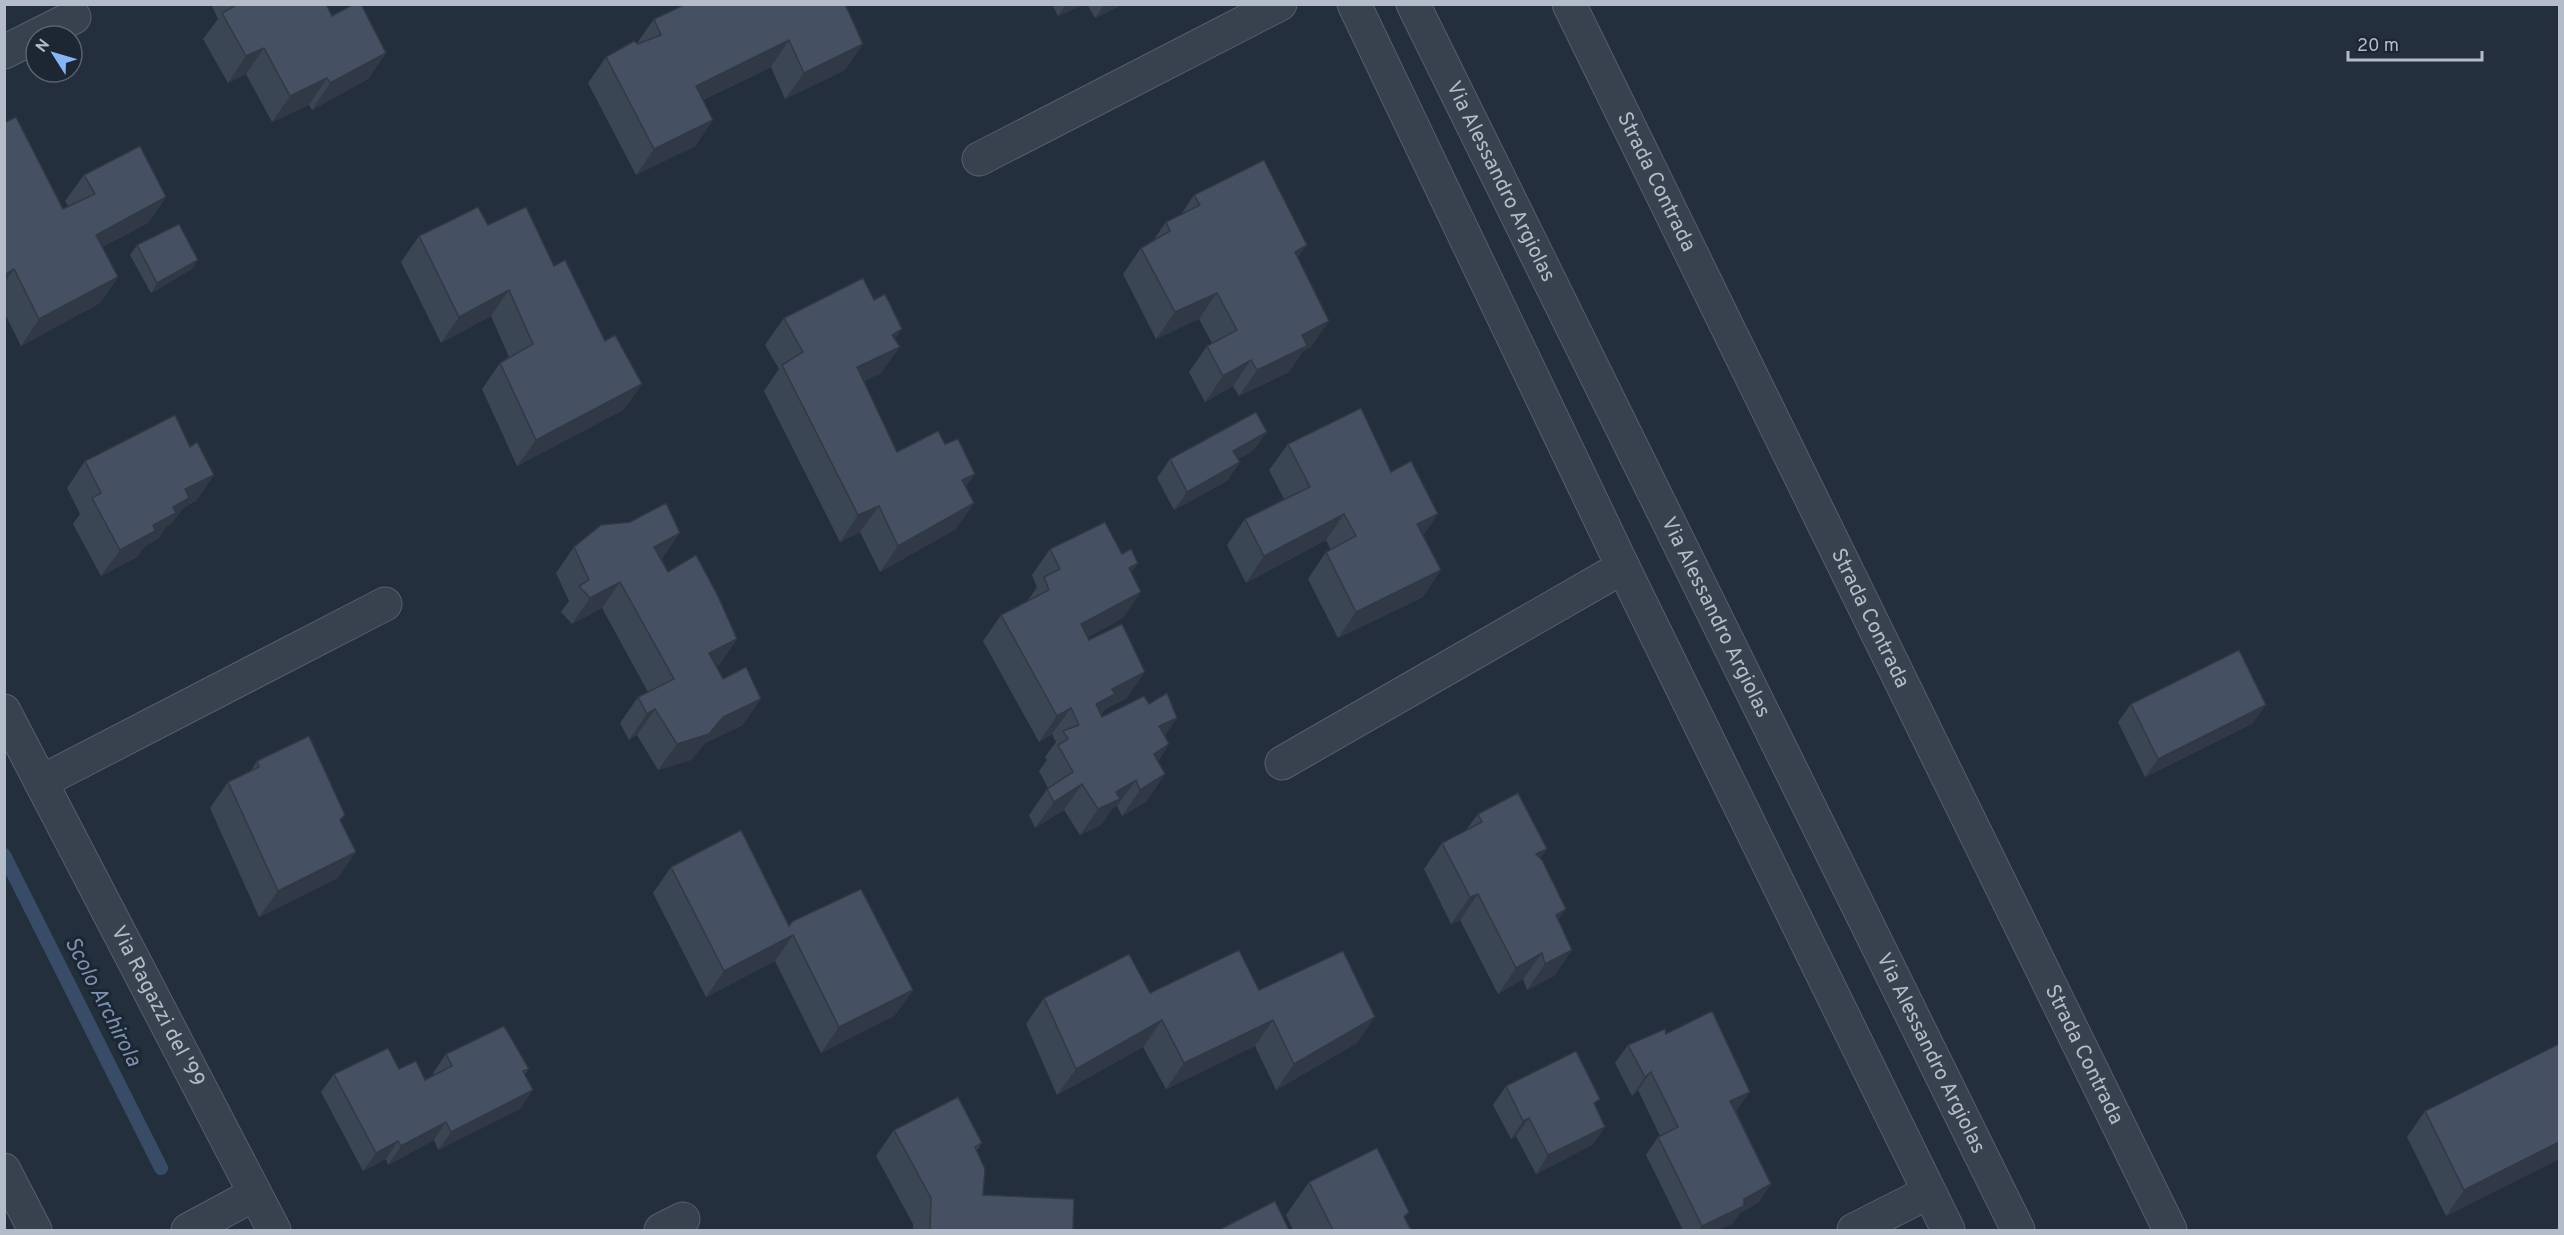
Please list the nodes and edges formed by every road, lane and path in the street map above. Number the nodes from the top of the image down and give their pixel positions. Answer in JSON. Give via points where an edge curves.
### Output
{"nodes":[{"id":1,"x":1280,"y":4,"type":"edge"},
{"id":2,"x":1354,"y":4,"type":"edge"},
{"id":3,"x":1413,"y":4,"type":"edge"},
{"id":4,"x":1569,"y":4,"type":"edge"},
{"id":5,"x":74,"y":17,"type":"dead end"},
{"id":6,"x":60,"y":24,"type":"edge"},
{"id":7,"x":24,"y":42,"type":"edge"},
{"id":8,"x":4,"y":52,"type":"edge"},
{"id":9,"x":979,"y":159,"type":"dead end"},
{"id":10,"x":1623,"y":567,"type":"junction"},
{"id":11,"x":385,"y":604,"type":"dead end"},
{"id":12,"x":4,"y":711,"type":"edge"},
{"id":13,"x":1282,"y":763,"type":"dead end"},
{"id":14,"x":41,"y":782,"type":"junction"},
{"id":15,"x":4,"y":1170,"type":"edge"},
{"id":16,"x":1929,"y":1192,"type":"junction"},
{"id":17,"x":255,"y":1194,"type":"junction"},
{"id":18,"x":35,"y":1230,"type":"edge"},
{"id":19,"x":188,"y":1230,"type":"edge"},
{"id":20,"x":274,"y":1230,"type":"edge"},
{"id":21,"x":1854,"y":1230,"type":"edge"},
{"id":22,"x":1948,"y":1230,"type":"edge"},
{"id":23,"x":2018,"y":1230,"type":"edge"},
{"id":24,"x":2170,"y":1230,"type":"edge"}],
"edges":[{"from":1,"to":9,"type":"street"},
{"from":2,"to":10,"type":"street"},
{"from":3,"to":23,"type":"street","name":"Via Alessandro Argiolas"},
{"from":4,"to":24,"type":"street","name":"Strada Contrada"},
{"from":5,"to":6,"type":"street"},
{"from":7,"to":8,"type":"street"},
{"from":10,"to":13,"type":"street"},
{"from":10,"to":16,"type":"street"},
{"from":11,"to":14,"type":"street"},
{"from":12,"to":14,"type":"street","name":"Via Ragazzi del '99"},
{"from":14,"to":17,"type":"street","name":"Via Ragazzi del '99"},
{"from":15,"to":18,"type":"street"},
{"from":16,"to":21,"type":"street"},
{"from":16,"to":22,"type":"street"},
{"from":17,"to":19,"type":"street"},
{"from":17,"to":20,"type":"street","name":"Via Ragazzi del '99"}]}
